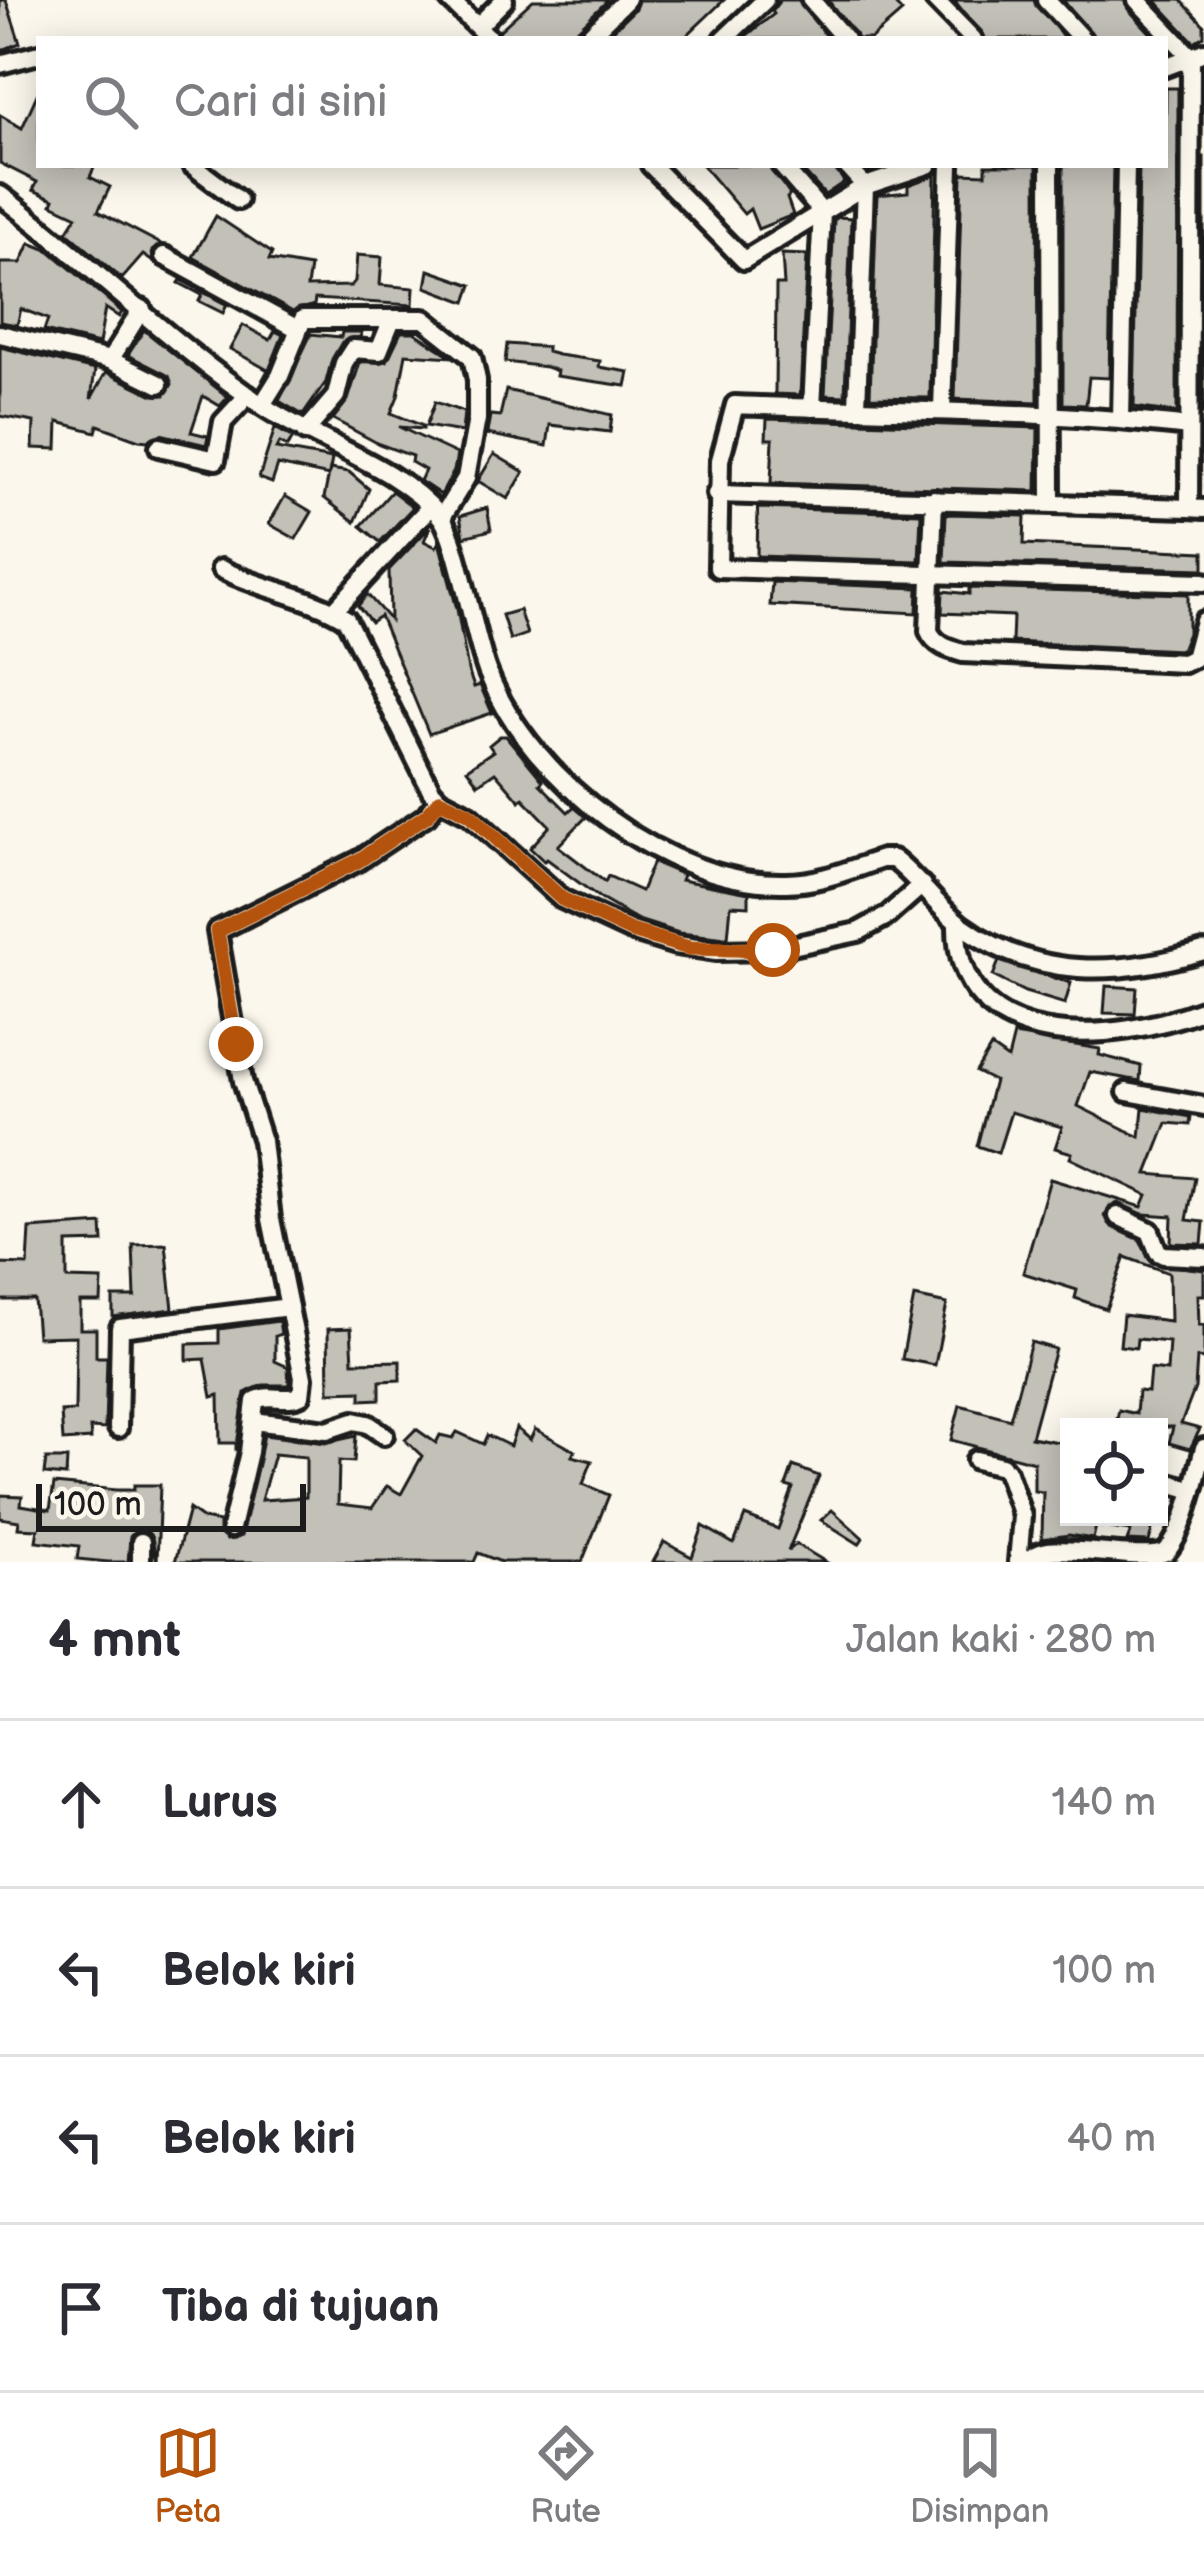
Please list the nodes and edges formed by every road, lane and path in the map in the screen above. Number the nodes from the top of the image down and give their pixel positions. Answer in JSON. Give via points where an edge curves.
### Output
{"nodes":[{"id":1,"x":450,"y":0,"type":"edge"},
{"id":2,"x":504,"y":0,"type":"edge"},
{"id":3,"x":626,"y":0,"type":"edge"},
{"id":4,"x":765,"y":0,"type":"edge"},
{"id":5,"x":811,"y":0,"type":"edge"},
{"id":6,"x":934,"y":0,"type":"edge"},
{"id":7,"x":1046,"y":0,"type":"edge"},
{"id":8,"x":1137,"y":0,"type":"edge"},
{"id":9,"x":484,"y":32,"type":"edge"},
{"id":10,"x":589,"y":36,"type":"edge"},
{"id":11,"x":730,"y":36,"type":"edge"},
{"id":12,"x":842,"y":36,"type":"edge"},
{"id":13,"x":970,"y":36,"type":"edge"},
{"id":14,"x":1079,"y":36,"type":"edge"},
{"id":15,"x":36,"y":54,"type":"edge"},
{"id":16,"x":1197,"y":54,"type":"edge"},
{"id":17,"x":0,"y":64,"type":"edge"},
{"id":18,"x":1168,"y":66,"type":"edge"},
{"id":19,"x":196,"y":168,"type":"edge"},
{"id":20,"x":654,"y":168,"type":"edge"},
{"id":21,"x":784,"y":168,"type":"edge"},
{"id":22,"x":849,"y":168,"type":"edge"},
{"id":23,"x":919,"y":168,"type":"edge"},
{"id":24,"x":950,"y":168,"type":"edge"},
{"id":25,"x":1050,"y":168,"type":"edge"},
{"id":26,"x":1126,"y":168,"type":"edge"},
{"id":27,"x":865,"y":185,"type":"junction"},
{"id":28,"x":0,"y":195,"type":"edge"},
{"id":29,"x":238,"y":200,"type":"dead end"},
{"id":30,"x":822,"y":212,"type":"junction"},
{"id":31,"x":164,"y":256,"type":"dead end"},
{"id":32,"x":142,"y":309,"type":"junction"},
{"id":33,"x":392,"y":319,"type":"junction"},
{"id":34,"x":296,"y":328,"type":"junction"},
{"id":35,"x":0,"y":334,"type":"edge"},
{"id":36,"x":110,"y":360,"type":"junction"},
{"id":37,"x":159,"y":384,"type":"dead end"},
{"id":38,"x":255,"y":400,"type":"junction"},
{"id":39,"x":857,"y":407,"type":"junction"},
{"id":40,"x":812,"y":409,"type":"junction"},
{"id":41,"x":942,"y":410,"type":"junction"},
{"id":42,"x":1052,"y":416,"type":"junction"},
{"id":43,"x":1121,"y":418,"type":"junction"},
{"id":44,"x":1189,"y":427,"type":"junction"},
{"id":45,"x":305,"y":432,"type":"junction"},
{"id":46,"x":159,"y":447,"type":"dead end"},
{"id":47,"x":716,"y":494,"type":"junction"},
{"id":48,"x":934,"y":499,"type":"junction"},
{"id":49,"x":1051,"y":503,"type":"junction"},
{"id":50,"x":1197,"y":508,"type":"edge"},
{"id":51,"x":436,"y":513,"type":"junction"},
{"id":52,"x":221,"y":569,"type":"dead end"},
{"id":53,"x":929,"y":575,"type":"junction"},
{"id":54,"x":1204,"y":582,"type":"edge"},
{"id":55,"x":334,"y":611,"type":"junction"},
{"id":56,"x":1204,"y":621,"type":"edge"},
{"id":57,"x":440,"y":800,"type":"junction"},
{"id":58,"x":922,"y":885,"type":"junction"},
{"id":59,"x":958,"y":922,"type":"junction"},
{"id":60,"x":1204,"y":951,"type":"edge"},
{"id":61,"x":1204,"y":1010,"type":"edge"},
{"id":62,"x":1127,"y":1092,"type":"dead end"},
{"id":63,"x":1204,"y":1106,"type":"edge"},
{"id":64,"x":1118,"y":1216,"type":"dead end"},
{"id":65,"x":1204,"y":1257,"type":"edge"},
{"id":66,"x":289,"y":1307,"type":"junction"},
{"id":67,"x":253,"y":1421,"type":"junction"},
{"id":68,"x":118,"y":1428,"type":"dead end"},
{"id":69,"x":384,"y":1435,"type":"dead end"},
{"id":70,"x":1204,"y":1448,"type":"edge"},
{"id":71,"x":976,"y":1460,"type":"dead end"},
{"id":72,"x":1168,"y":1483,"type":"edge"},
{"id":73,"x":1193,"y":1490,"type":"junction"},
{"id":74,"x":231,"y":1528,"type":"dead end"},
{"id":75,"x":141,"y":1542,"type":"dead end"},
{"id":76,"x":1086,"y":1557,"type":"edge"},
{"id":77,"x":141,"y":1562,"type":"edge"},
{"id":78,"x":1020,"y":1562,"type":"edge"}],
"edges":[{"from":1,"to":9,"type":"street"},
{"from":2,"to":9,"type":"street"},
{"from":3,"to":10,"type":"street"},
{"from":4,"to":11,"type":"street"},
{"from":5,"to":12,"type":"street"},
{"from":6,"to":13,"type":"street"},
{"from":7,"to":14,"type":"street"},
{"from":8,"to":16,"type":"street"},
{"from":15,"to":17,"type":"street"},
{"from":16,"to":18,"type":"street"},
{"from":16,"to":44,"type":"street"},
{"from":19,"to":29,"type":"street"},
{"from":20,"to":30,"type":"street","via":[[744,260]]},
{"from":21,"to":30,"type":"street"},
{"from":22,"to":27,"type":"street"},
{"from":23,"to":27,"type":"street"},
{"from":24,"to":41,"type":"street"},
{"from":25,"to":42,"type":"street"},
{"from":26,"to":43,"type":"street"},
{"from":27,"to":30,"type":"street"},
{"from":27,"to":39,"type":"street"},
{"from":28,"to":32,"type":"street"},
{"from":30,"to":40,"type":"street"},
{"from":31,"to":34,"type":"street"},
{"from":32,"to":36,"type":"street"},
{"from":32,"to":38,"type":"street"},
{"from":33,"to":34,"type":"street","via":[[303,319]]},
{"from":33,"to":45,"type":"street","via":[[379,351],[353,349],[336,396]]},
{"from":33,"to":51,"type":"street","via":[[424,319],[472,357],[476,370],[466,478]]},
{"from":34,"to":38,"type":"street","via":[[280,376]]},
{"from":35,"to":36,"type":"street"},
{"from":36,"to":37,"type":"street"},
{"from":38,"to":45,"type":"street"},
{"from":38,"to":46,"type":"street","via":[[223,422],[216,460]]},
{"from":39,"to":40,"type":"street"},
{"from":39,"to":41,"type":"street"},
{"from":40,"to":47,"type":"street","via":[[735,405]]},
{"from":41,"to":42,"type":"street"},
{"from":42,"to":43,"type":"street"},
{"from":42,"to":49,"type":"street"},
{"from":43,"to":44,"type":"street"},
{"from":44,"to":50,"type":"street"},
{"from":45,"to":51,"type":"street","via":[[397,479]]},
{"from":47,"to":48,"type":"street"},
{"from":47,"to":53,"type":"street","via":[[718,568]]},
{"from":48,"to":49,"type":"street"},
{"from":48,"to":53,"type":"street"},
{"from":49,"to":50,"type":"street"},
{"from":51,"to":55,"type":"street"},
{"from":51,"to":58,"type":"street","via":[[489,677],[527,737],[587,804],[671,857],[752,882],[811,881],[887,859]]},
{"from":52,"to":55,"type":"street"},
{"from":53,"to":54,"type":"street"},
{"from":53,"to":56,"type":"street","via":[[928,631],[963,653],[1184,663],[1194,658]]},
{"from":55,"to":57,"type":"street","via":[[346,619]]},
{"from":57,"to":58,"type":"street","via":[[470,814],[562,899],[689,948],[773,950],[837,938],[887,916]]},
{"from":57,"to":66,"type":"street","via":[[358,861],[214,936],[262,1141]]},
{"from":58,"to":59,"type":"street"},
{"from":59,"to":60,"type":"street","via":[[1002,951],[1064,969],[1107,970]]},
{"from":59,"to":61,"type":"street","via":[[962,972],[1015,1020],[1052,1032],[1113,1034]]},
{"from":62,"to":63,"type":"street"},
{"from":64,"to":65,"type":"street","via":[[1150,1231],[1163,1255]]},
{"from":66,"to":67,"type":"street","via":[[302,1395],[258,1398]]},
{"from":66,"to":68,"type":"street","via":[[120,1328]]},
{"from":67,"to":69,"type":"street","via":[[327,1430],[354,1421]]},
{"from":67,"to":74,"type":"street"},
{"from":70,"to":73,"type":"street"},
{"from":71,"to":78,"type":"street","via":[[1007,1472],[1022,1516]]},
{"from":72,"to":73,"type":"street"},
{"from":73,"to":76,"type":"street","via":[[1162,1557]]},
{"from":75,"to":77,"type":"street"},
{"from":76,"to":78,"type":"street","via":[[1046,1551]]}]}
